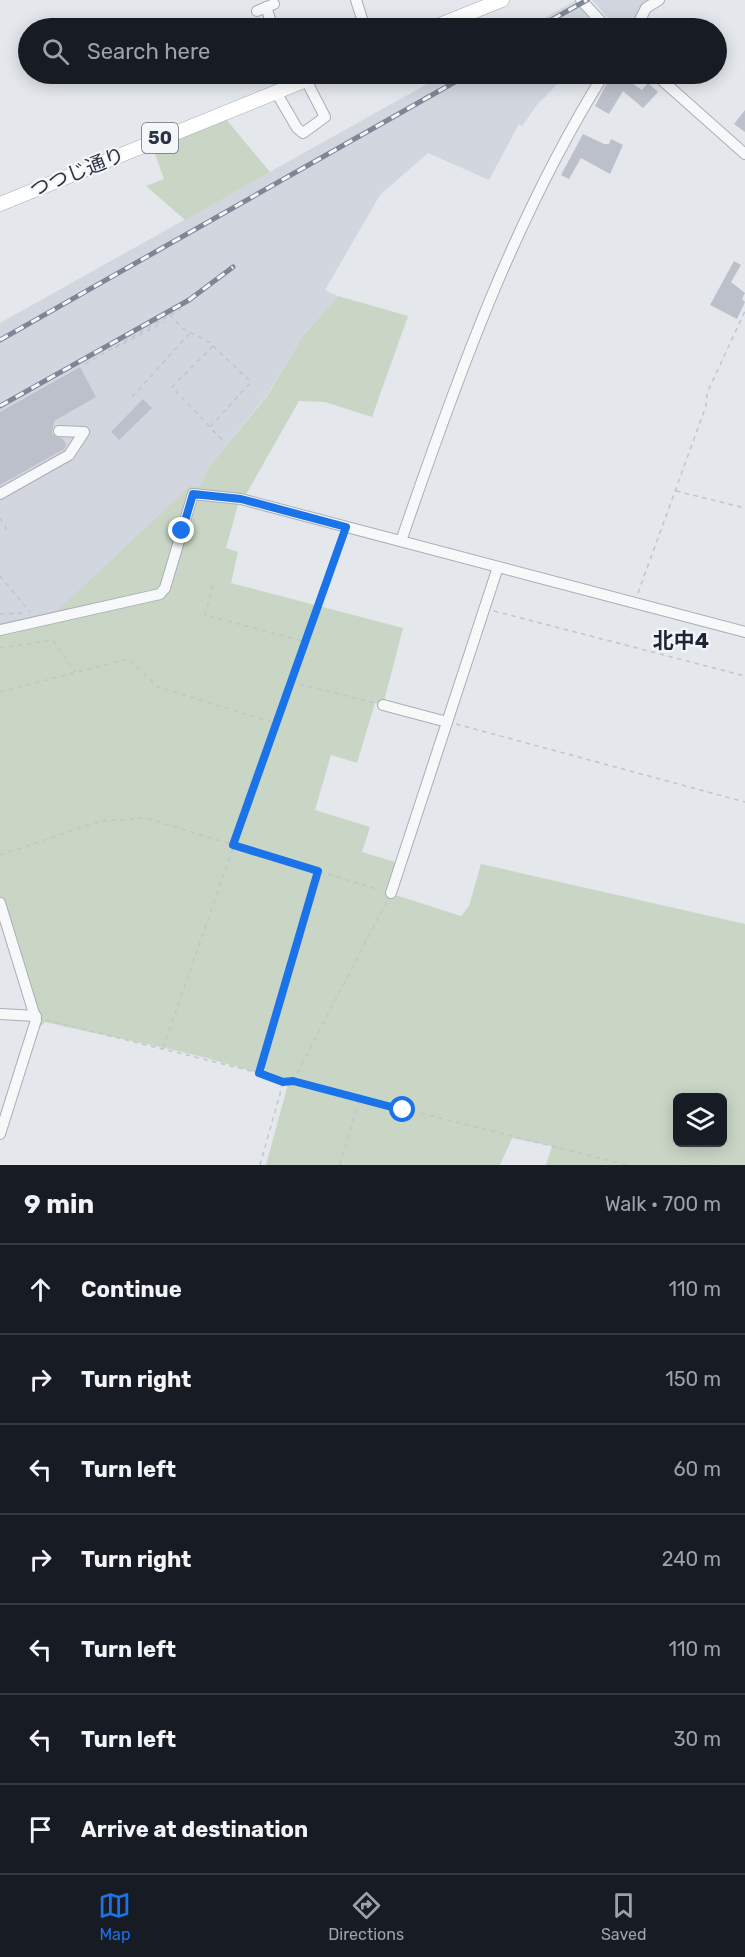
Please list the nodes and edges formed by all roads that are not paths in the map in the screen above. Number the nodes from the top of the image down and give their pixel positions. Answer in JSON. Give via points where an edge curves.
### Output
{"nodes":[{"id":1,"x":356,"y":0,"type":"edge"},
{"id":2,"x":502,"y":0,"type":"edge"},
{"id":3,"x":580,"y":0,"type":"edge"},
{"id":4,"x":659,"y":0,"type":"edge"},
{"id":5,"x":266,"y":7,"type":"dead end"},
{"id":6,"x":270,"y":18,"type":"edge"},
{"id":7,"x":362,"y":18,"type":"edge"},
{"id":8,"x":457,"y":18,"type":"edge"},
{"id":9,"x":597,"y":18,"type":"edge"},
{"id":10,"x":641,"y":18,"type":"edge"},
{"id":11,"x":285,"y":84,"type":"edge"},
{"id":12,"x":308,"y":84,"type":"edge"},
{"id":13,"x":598,"y":84,"type":"edge"},
{"id":14,"x":666,"y":84,"type":"edge"},
{"id":15,"x":276,"y":92,"type":"junction"},
{"id":16,"x":745,"y":154,"type":"edge"},
{"id":17,"x":0,"y":204,"type":"edge"},
{"id":18,"x":59,"y":431,"type":"dead end"},
{"id":19,"x":0,"y":494,"type":"edge"},
{"id":20,"x":401,"y":542,"type":"junction"},
{"id":21,"x":498,"y":567,"type":"junction"},
{"id":22,"x":0,"y":630,"type":"edge"},
{"id":23,"x":745,"y":632,"type":"edge"},
{"id":24,"x":383,"y":705,"type":"road end"},
{"id":25,"x":447,"y":722,"type":"junction"},
{"id":26,"x":391,"y":893,"type":"road end"},
{"id":27,"x":0,"y":903,"type":"edge"},
{"id":28,"x":0,"y":1014,"type":"edge"},
{"id":29,"x":36,"y":1018,"type":"junction"},
{"id":30,"x":0,"y":1134,"type":"edge"}],
"edges":[{"from":1,"to":7,"type":"street"},
{"from":2,"to":8,"type":"main road"},
{"from":3,"to":9,"type":"street"},
{"from":4,"to":10,"type":"street","via":[[646,8]]},
{"from":5,"to":6,"type":"street"},
{"from":11,"to":15,"type":"main road","name":"つつじ通り","number":"50"},
{"from":12,"to":15,"type":"street","via":[[326,117],[303,133]]},
{"from":13,"to":20,"type":"street","via":[[577,117],[472,339]]},
{"from":14,"to":16,"type":"street"},
{"from":15,"to":17,"type":"main road","name":"つつじ通り","number":"50"},
{"from":18,"to":19,"type":"street","via":[[84,432],[69,455]]},
{"from":20,"to":21,"type":"street"},
{"from":20,"to":22,"type":"street","via":[[241,499],[193,494],[160,594]]},
{"from":21,"to":23,"type":"street"},
{"from":21,"to":25,"type":"street"},
{"from":24,"to":25,"type":"street"},
{"from":25,"to":26,"type":"street"},
{"from":27,"to":29,"type":"street"},
{"from":28,"to":29,"type":"street"},
{"from":29,"to":30,"type":"street"}]}
